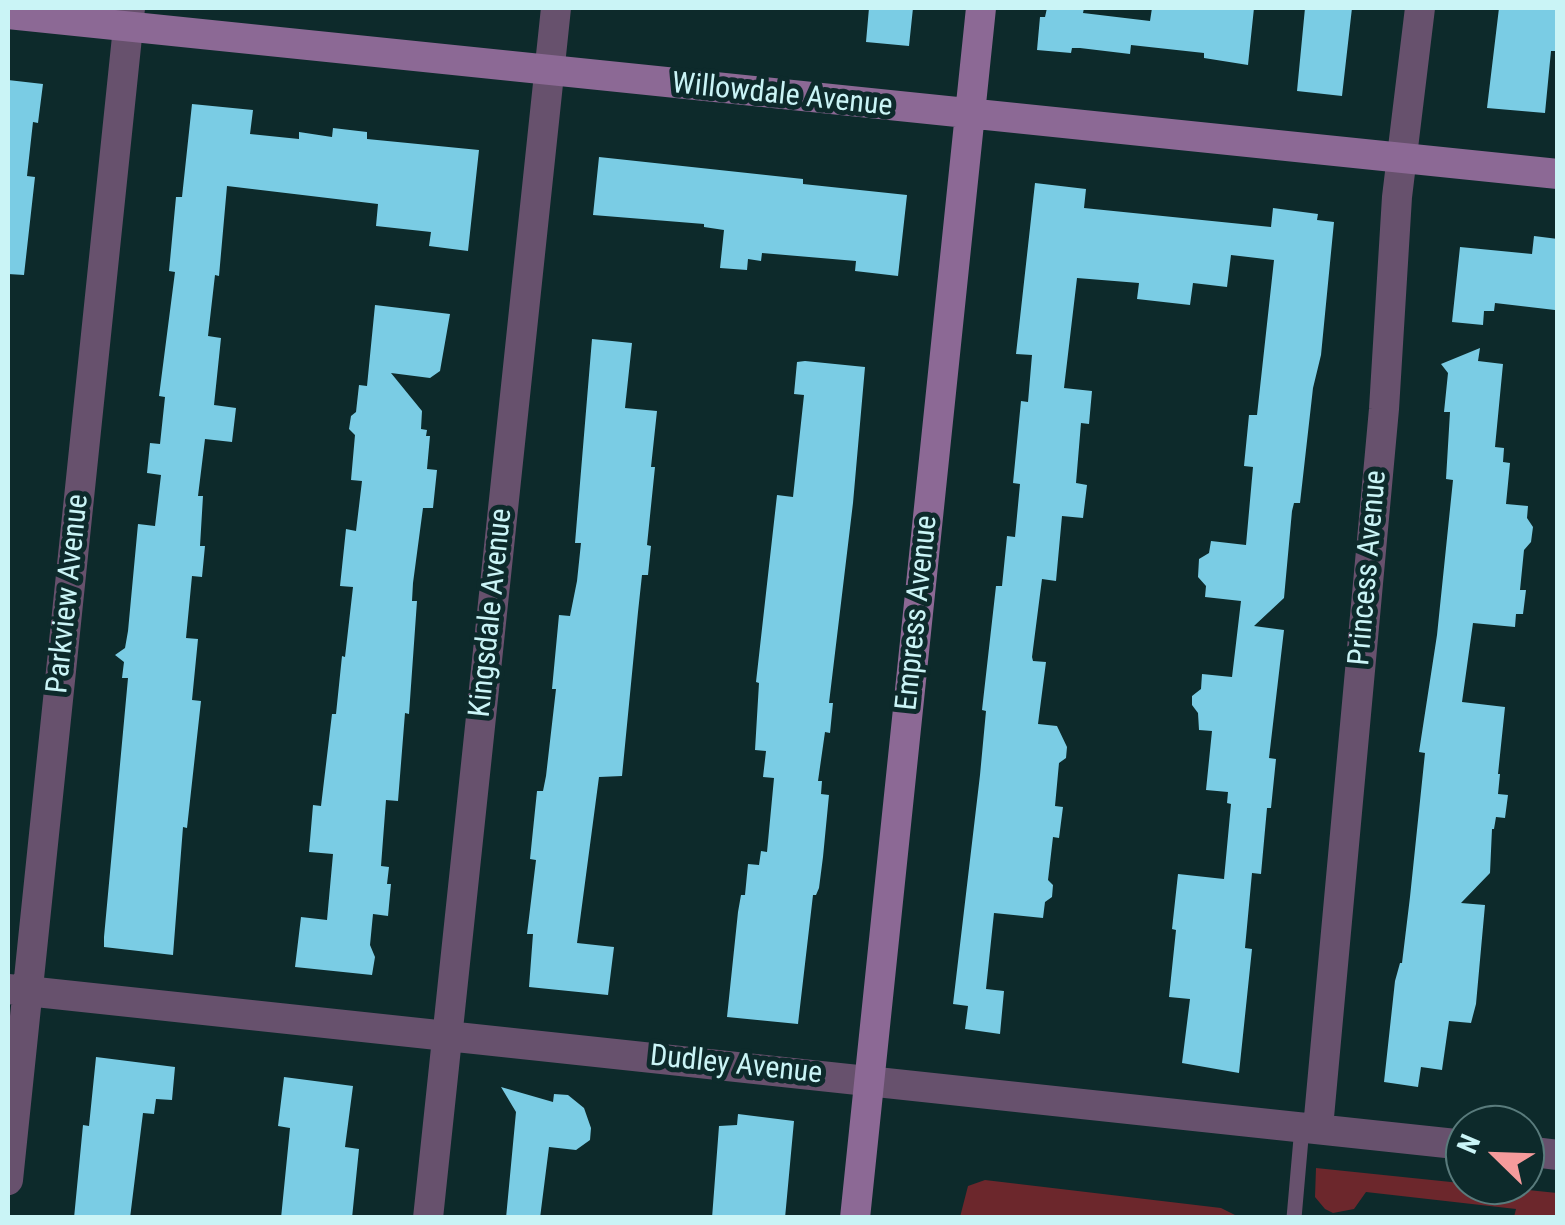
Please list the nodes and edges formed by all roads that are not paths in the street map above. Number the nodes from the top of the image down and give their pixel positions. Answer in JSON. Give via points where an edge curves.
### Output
{"nodes":[{"id":1,"x":556,"y":8,"type":"edge"},
{"id":2,"x":980,"y":8,"type":"edge"},
{"id":3,"x":1420,"y":8,"type":"edge"},
{"id":4,"x":8,"y":14,"type":"edge"},
{"id":5,"x":129,"y":17,"type":"edge"},
{"id":6,"x":549,"y":71,"type":"junction"},
{"id":7,"x":970,"y":116,"type":"junction"},
{"id":8,"x":1404,"y":156,"type":"junction"},
{"id":9,"x":1558,"y":174,"type":"edge"},
{"id":10,"x":18,"y":990,"type":"edge"},
{"id":11,"x":447,"y":1037,"type":"junction"},
{"id":12,"x":870,"y":1080,"type":"junction"},
{"id":13,"x":1310,"y":1128,"type":"junction"},
{"id":14,"x":1445,"y":1143,"type":"edge"},
{"id":15,"x":8,"y":1180,"type":"edge"},
{"id":16,"x":428,"y":1218,"type":"edge"},
{"id":17,"x":854,"y":1218,"type":"edge"},
{"id":18,"x":1294,"y":1218,"type":"edge"}],
"edges":[{"from":1,"to":6,"type":"street","name":"Kingsdale Avenue"},
{"from":2,"to":7,"type":"street","name":"Empress Avenue"},
{"from":3,"to":8,"type":"street","name":"Princess Avenue"},
{"from":4,"to":5,"type":"street","name":"Willowdale Avenue"},
{"from":5,"to":6,"type":"street","name":"Willowdale Avenue"},
{"from":5,"to":10,"type":"street","name":"Parkview Avenue"},
{"from":6,"to":7,"type":"street","name":"Willowdale Avenue"},
{"from":6,"to":11,"type":"street","name":"Kingsdale Avenue"},
{"from":7,"to":8,"type":"street","name":"Willowdale Avenue"},
{"from":7,"to":12,"type":"street","name":"Empress Avenue"},
{"from":8,"to":9,"type":"street","name":"Willowdale Avenue"},
{"from":8,"to":13,"type":"street","name":"Princess Avenue"},
{"from":10,"to":11,"type":"street","name":"Dudley Avenue"},
{"from":10,"to":15,"type":"street","name":"Parkview Avenue"},
{"from":11,"to":12,"type":"street","name":"Dudley Avenue"},
{"from":11,"to":16,"type":"street","name":"Kingsdale Avenue"},
{"from":12,"to":13,"type":"street","name":"Dudley Avenue"},
{"from":12,"to":17,"type":"street","name":"Empress Avenue"},
{"from":13,"to":14,"type":"street","name":"Dudley Avenue"},
{"from":13,"to":18,"type":"lane"}]}
